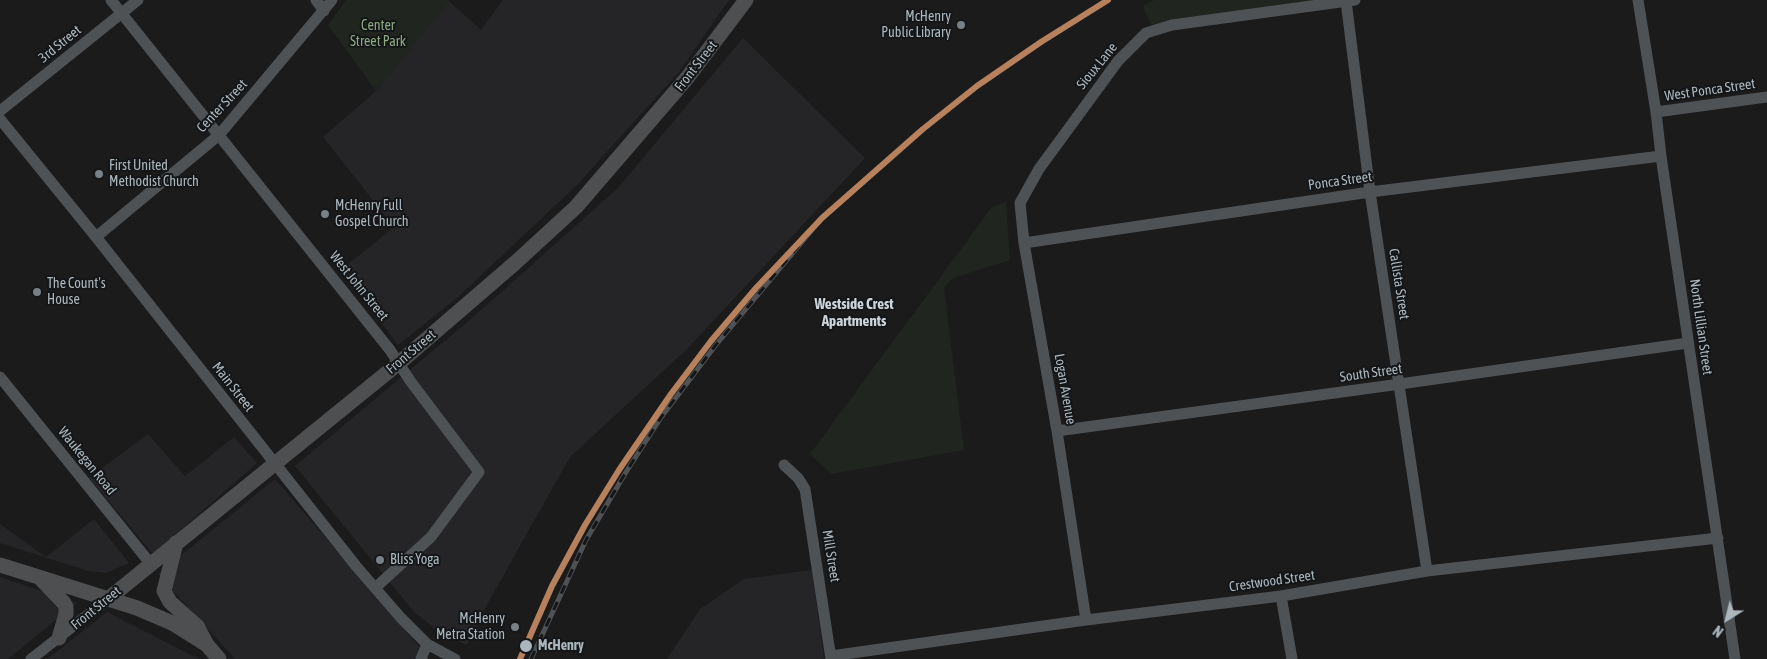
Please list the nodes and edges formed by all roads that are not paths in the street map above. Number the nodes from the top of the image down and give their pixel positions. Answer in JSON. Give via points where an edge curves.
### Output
{"nodes":[{"id":1,"x":111,"y":0,"type":"edge"},
{"id":2,"x":138,"y":0,"type":"edge"},
{"id":3,"x":316,"y":0,"type":"edge"},
{"id":4,"x":332,"y":0,"type":"edge"},
{"id":5,"x":746,"y":0,"type":"edge"},
{"id":6,"x":1638,"y":0,"type":"edge"},
{"id":7,"x":1350,"y":1,"type":"edge"},
{"id":8,"x":324,"y":11,"type":"junction"},
{"id":9,"x":122,"y":13,"type":"junction"},
{"id":10,"x":1767,"y":97,"type":"edge"},
{"id":11,"x":0,"y":111,"type":"edge"},
{"id":12,"x":1656,"y":112,"type":"junction"},
{"id":13,"x":0,"y":119,"type":"edge"},
{"id":14,"x":219,"y":135,"type":"junction"},
{"id":15,"x":1661,"y":156,"type":"junction"},
{"id":16,"x":1039,"y":169,"type":"joint"},
{"id":17,"x":1370,"y":192,"type":"junction"},
{"id":18,"x":96,"y":237,"type":"junction"},
{"id":19,"x":1024,"y":243,"type":"junction"},
{"id":20,"x":1688,"y":343,"type":"junction"},
{"id":21,"x":399,"y":363,"type":"junction"},
{"id":22,"x":0,"y":377,"type":"edge"},
{"id":23,"x":1400,"y":384,"type":"junction"},
{"id":24,"x":1057,"y":431,"type":"junction"},
{"id":25,"x":275,"y":464,"type":"junction"},
{"id":26,"x":784,"y":465,"type":"dead end"},
{"id":27,"x":1718,"y":538,"type":"junction"},
{"id":28,"x":176,"y":543,"type":"junction"},
{"id":29,"x":150,"y":563,"type":"junction"},
{"id":30,"x":0,"y":565,"type":"edge"},
{"id":31,"x":1427,"y":572,"type":"junction"},
{"id":32,"x":39,"y":577,"type":"junction"},
{"id":33,"x":374,"y":588,"type":"junction"},
{"id":34,"x":1281,"y":596,"type":"junction"},
{"id":35,"x":108,"y":599,"type":"junction"},
{"id":36,"x":1086,"y":620,"type":"junction"},
{"id":37,"x":58,"y":638,"type":"junction"},
{"id":38,"x":427,"y":644,"type":"junction"},
{"id":39,"x":207,"y":646,"type":"junction"},
{"id":40,"x":831,"y":658,"type":"edge"},
{"id":41,"x":31,"y":659,"type":"edge"},
{"id":42,"x":219,"y":659,"type":"edge"},
{"id":43,"x":420,"y":659,"type":"edge"},
{"id":44,"x":455,"y":659,"type":"edge"},
{"id":45,"x":1292,"y":659,"type":"edge"},
{"id":46,"x":1735,"y":659,"type":"edge"}],
"edges":[{"from":1,"to":9,"type":"street","name":"West John Street"},
{"from":2,"to":9,"type":"street","name":"3rd Street"},
{"from":3,"to":8,"type":"street"},
{"from":4,"to":8,"type":"street","name":"Center Street"},
{"from":5,"to":21,"type":"main road","name":"Front Street","via":[[688,78],[576,207]]},
{"from":6,"to":12,"type":"street","name":"North Lillian Street"},
{"from":7,"to":16,"type":"street","name":"Sioux Lane","via":[[1172,25],[1146,33],[1118,60]]},
{"from":7,"to":17,"type":"street","name":"Callista Street"},
{"from":8,"to":14,"type":"street","name":"Center Street"},
{"from":9,"to":11,"type":"street","name":"3rd Street"},
{"from":9,"to":14,"type":"street","name":"West John Street"},
{"from":10,"to":12,"type":"street","name":"West Ponca Street"},
{"from":12,"to":15,"type":"street","name":"North Lillian Street"},
{"from":13,"to":18,"type":"street","name":"Main Street"},
{"from":14,"to":18,"type":"street","name":"Center Street"},
{"from":14,"to":21,"type":"street","name":"West John Street"},
{"from":15,"to":17,"type":"street","name":"Ponca Street"},
{"from":15,"to":20,"type":"street","name":"North Lillian Street"},
{"from":16,"to":19,"type":"street","name":"Logan Avenue","via":[[1020,203]]},
{"from":17,"to":19,"type":"street","name":"Ponca Street"},
{"from":17,"to":23,"type":"street","name":"Callista Street"},
{"from":18,"to":25,"type":"street","name":"Main Street"},
{"from":19,"to":24,"type":"street","name":"Logan Avenue"},
{"from":20,"to":23,"type":"street","name":"South Street"},
{"from":20,"to":27,"type":"street","name":"North Lillian Street"},
{"from":21,"to":25,"type":"main road","name":"Front Street"},
{"from":21,"to":33,"type":"street","name":"West John Street","via":[[479,472],[431,537]]},
{"from":22,"to":29,"type":"street","name":"Waukegan Road"},
{"from":23,"to":24,"type":"street","name":"South Street"},
{"from":23,"to":31,"type":"street","name":"Callista Street"},
{"from":24,"to":36,"type":"street","name":"Logan Avenue"},
{"from":25,"to":28,"type":"main road","name":"Front Street"},
{"from":25,"to":33,"type":"street","name":"Main Street"},
{"from":26,"to":40,"type":"street","name":"Mill Street","via":[[805,489]]},
{"from":27,"to":31,"type":"street","name":"Crestwood Street"},
{"from":27,"to":46,"type":"street","name":"North Lillian Street"},
{"from":28,"to":29,"type":"main road","name":"Front Street"},
{"from":28,"to":39,"type":"main road","via":[[164,592],[170,602],[198,626]]},
{"from":29,"to":35,"type":"main road","name":"Front Street"},
{"from":30,"to":32,"type":"main road"},
{"from":31,"to":34,"type":"street","name":"Crestwood Street"},
{"from":32,"to":35,"type":"main road"},
{"from":32,"to":37,"type":"main road","via":[[66,607]]},
{"from":33,"to":38,"type":"street","name":"Main Street"},
{"from":34,"to":36,"type":"street","name":"Crestwood Street"},
{"from":34,"to":45,"type":"street"},
{"from":35,"to":37,"type":"street","name":"Front Street"},
{"from":35,"to":39,"type":"main road","via":[[172,623]]},
{"from":36,"to":40,"type":"street","name":"Crestwood Street"},
{"from":37,"to":41,"type":"street","name":"Front Street"},
{"from":38,"to":43,"type":"street"},
{"from":38,"to":44,"type":"street","name":"Main Street"},
{"from":39,"to":42,"type":"main road"}]}
